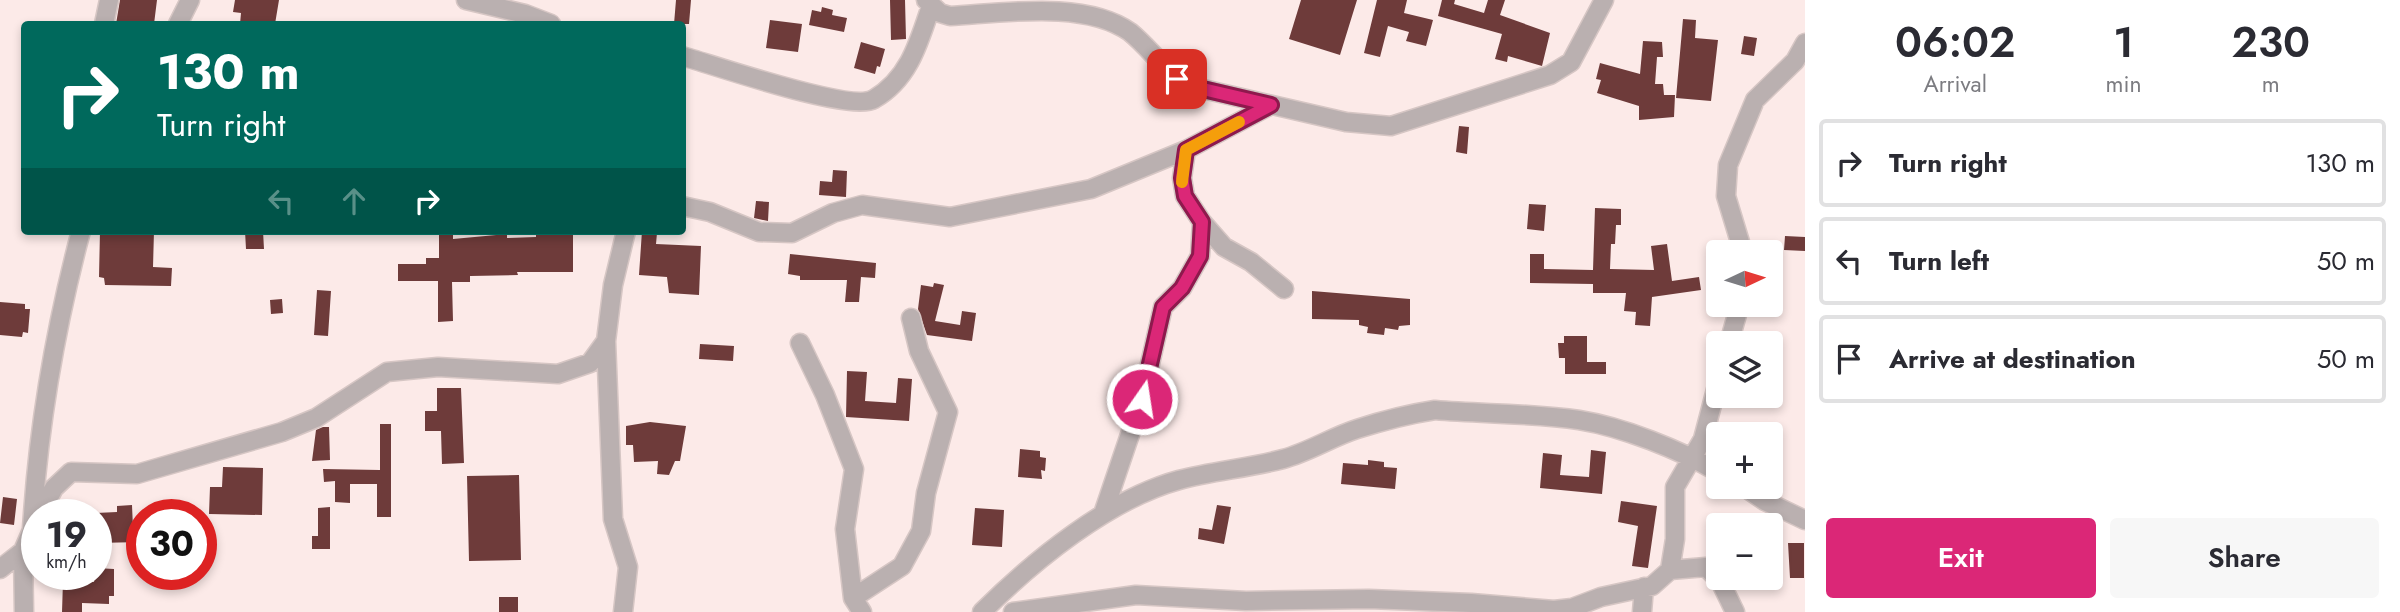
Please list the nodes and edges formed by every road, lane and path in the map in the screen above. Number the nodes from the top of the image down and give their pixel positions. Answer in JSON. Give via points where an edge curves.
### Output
{"nodes":[{"id":1,"x":109,"y":0,"type":"edge"},
{"id":2,"x":190,"y":0,"type":"edge"},
{"id":3,"x":466,"y":0,"type":"edge"},
{"id":4,"x":1604,"y":0,"type":"edge"},
{"id":5,"x":928,"y":3,"type":"edge"},
{"id":6,"x":105,"y":21,"type":"edge"},
{"id":7,"x":180,"y":21,"type":"edge"},
{"id":8,"x":543,"y":21,"type":"edge"},
{"id":9,"x":1805,"y":44,"type":"edge"},
{"id":10,"x":686,"y":57,"type":"edge"},
{"id":11,"x":1271,"y":105,"type":"junction"},
{"id":12,"x":1186,"y":150,"type":"junction"},
{"id":13,"x":686,"y":207,"type":"edge"},
{"id":14,"x":1202,"y":222,"type":"junction"},
{"id":15,"x":80,"y":235,"type":"edge"},
{"id":16,"x":625,"y":235,"type":"edge"},
{"id":17,"x":1739,"y":240,"type":"edge"},
{"id":18,"x":1283,"y":289,"type":"dead end"},
{"id":19,"x":911,"y":318,"type":"dead end"},
{"id":20,"x":606,"y":341,"type":"junction"},
{"id":21,"x":800,"y":343,"type":"dead end"},
{"id":22,"x":1711,"y":408,"type":"edge"},
{"id":23,"x":1692,"y":457,"type":"junction"},
{"id":24,"x":1706,"y":465,"type":"edge"},
{"id":25,"x":37,"y":499,"type":"edge"},
{"id":26,"x":48,"y":499,"type":"edge"},
{"id":27,"x":1762,"y":499,"type":"edge"},
{"id":28,"x":1103,"y":514,"type":"junction"},
{"id":29,"x":1805,"y":520,"type":"edge"},
{"id":30,"x":21,"y":553,"type":"edge"},
{"id":31,"x":0,"y":569,"type":"edge"},
{"id":32,"x":1670,"y":570,"type":"junction"},
{"id":33,"x":1644,"y":587,"type":"junction"},
{"id":34,"x":24,"y":590,"type":"edge"},
{"id":35,"x":858,"y":605,"type":"edge"},
{"id":36,"x":24,"y":612,"type":"edge"},
{"id":37,"x":623,"y":612,"type":"edge"},
{"id":38,"x":982,"y":612,"type":"edge"},
{"id":39,"x":1013,"y":612,"type":"edge"},
{"id":40,"x":1642,"y":612,"type":"edge"},
{"id":41,"x":1735,"y":612,"type":"edge"}],
"edges":[{"from":1,"to":6,"type":"street"},
{"from":2,"to":7,"type":"street"},
{"from":3,"to":8,"type":"street"},
{"from":4,"to":11,"type":"street","via":[[1571,62],[1550,75],[1391,126],[1346,122]]},
{"from":5,"to":10,"type":"street","via":[[918,47],[903,76],[872,101],[856,102],[784,86]]},
{"from":5,"to":11,"type":"street","via":[[950,16],[1059,10],[1099,15],[1128,30],[1177,79],[1190,86]]},
{"from":9,"to":17,"type":"street","via":[[1795,61],[1755,100],[1728,165],[1726,197]]},
{"from":11,"to":12,"type":"street"},
{"from":12,"to":13,"type":"street","via":[[1091,188],[950,217],[862,205],[792,233],[759,232]]},
{"from":12,"to":14,"type":"street","via":[[1185,196]]},
{"from":14,"to":18,"type":"street","via":[[1224,247]]},
{"from":14,"to":28,"type":"street","via":[[1200,256],[1182,288],[1163,307],[1142,399]]},
{"from":15,"to":25,"type":"street","via":[[44,400]]},
{"from":16,"to":20,"type":"street","via":[[612,285]]},
{"from":19,"to":35,"type":"street","via":[[919,351],[948,412],[926,493],[921,531],[902,566]]},
{"from":20,"to":26,"type":"street","via":[[590,363],[558,374],[438,367],[387,372],[316,418],[282,432],[137,474],[71,472]]},
{"from":20,"to":37,"type":"street","via":[[613,519],[628,567]]},
{"from":21,"to":35,"type":"street","via":[[854,469],[845,529]]},
{"from":22,"to":23,"type":"street","via":[[1703,439]]},
{"from":23,"to":24,"type":"street"},
{"from":23,"to":28,"type":"street","via":[[1628,431],[1582,420],[1435,410],[1356,429],[1283,459],[1148,490]]},
{"from":23,"to":32,"type":"street","via":[[1675,487]]},
{"from":27,"to":29,"type":"street"},
{"from":28,"to":38,"type":"street"},
{"from":30,"to":31,"type":"street"},
{"from":32,"to":33,"type":"street","via":[[1652,586]]},
{"from":32,"to":41,"type":"street","via":[[1706,568],[1720,581]]},
{"from":33,"to":39,"type":"street","via":[[1554,610],[1369,599],[1246,601],[1136,595]]},
{"from":33,"to":40,"type":"street"},
{"from":34,"to":36,"type":"street"}]}
